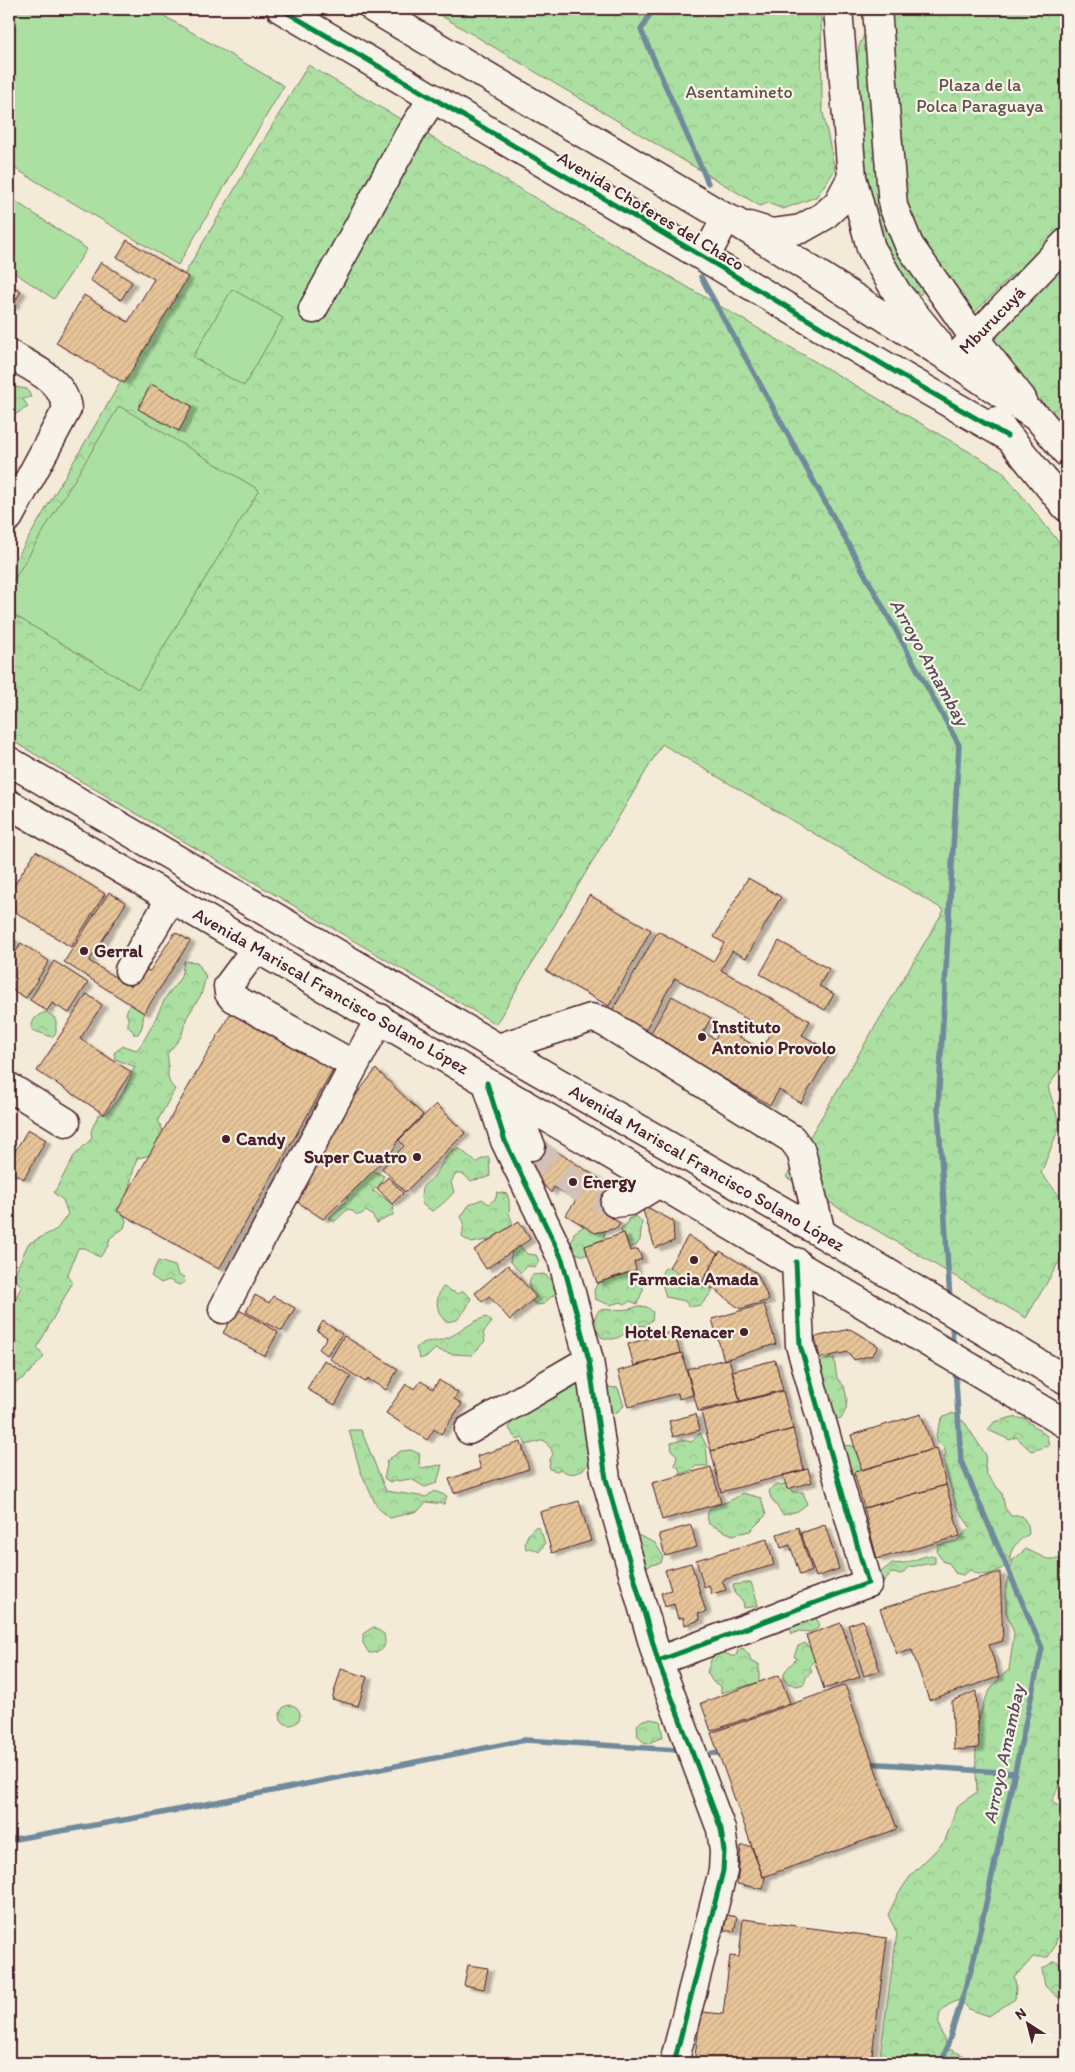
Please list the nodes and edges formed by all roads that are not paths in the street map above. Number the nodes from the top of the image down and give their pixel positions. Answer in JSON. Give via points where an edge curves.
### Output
{"nodes":[{"id":1,"x":281,"y":9,"type":"edge"},
{"id":2,"x":374,"y":9,"type":"edge"},
{"id":3,"x":838,"y":9,"type":"edge"},
{"id":4,"x":877,"y":9,"type":"edge"},
{"id":5,"x":432,"y":98,"type":"junction"},
{"id":6,"x":852,"y":176,"type":"junction"},
{"id":7,"x":731,"y":220,"type":"junction"},
{"id":8,"x":1066,"y":243,"type":"edge"},
{"id":9,"x":705,"y":258,"type":"junction"},
{"id":10,"x":313,"y":309,"type":"dead end"},
{"id":11,"x":975,"y":339,"type":"junction"},
{"id":12,"x":9,"y":354,"type":"edge"},
{"id":13,"x":952,"y":360,"type":"junction"},
{"id":14,"x":904,"y":378,"type":"junction"},
{"id":15,"x":1039,"y":419,"type":"junction"},
{"id":16,"x":1007,"y":436,"type":"junction"},
{"id":17,"x":1066,"y":452,"type":"edge"},
{"id":18,"x":1066,"y":507,"type":"edge"},
{"id":19,"x":9,"y":517,"type":"edge"},
{"id":20,"x":9,"y":761,"type":"edge"},
{"id":21,"x":9,"y":804,"type":"edge"},
{"id":22,"x":171,"y":898,"type":"junction"},
{"id":23,"x":257,"y":947,"type":"junction"},
{"id":24,"x":129,"y":970,"type":"dead end"},
{"id":25,"x":380,"y":1018,"type":"junction"},
{"id":26,"x":498,"y":1048,"type":"junction"},
{"id":27,"x":354,"y":1065,"type":"junction"},
{"id":28,"x":488,"y":1083,"type":"junction"},
{"id":29,"x":9,"y":1087,"type":"edge"},
{"id":30,"x":522,"y":1103,"type":"junction"},
{"id":31,"x":66,"y":1122,"type":"dead end"},
{"id":32,"x":531,"y":1146,"type":"tunnel mouth"},
{"id":33,"x":659,"y":1182,"type":"junction"},
{"id":34,"x":615,"y":1203,"type":"tunnel mouth"},
{"id":35,"x":821,"y":1233,"type":"junction"},
{"id":36,"x":796,"y":1262,"type":"junction"},
{"id":37,"x":223,"y":1309,"type":"dead end"},
{"id":38,"x":589,"y":1360,"type":"junction"},
{"id":39,"x":1066,"y":1380,"type":"edge"},
{"id":40,"x":1066,"y":1424,"type":"edge"},
{"id":41,"x":469,"y":1430,"type":"dead end"},
{"id":42,"x":658,"y":1661,"type":"junction"},
{"id":43,"x":674,"y":2063,"type":"edge"}],
"edges":[{"from":1,"to":5,"type":"street","name":"Avenida Choferes del Chaco"},
{"from":2,"to":7,"type":"street","name":"Avenida Choferes del Chaco"},
{"from":3,"to":6,"type":"street"},
{"from":4,"to":11,"type":"street","via":[[892,206],[909,245]]},
{"from":5,"to":9,"type":"street","name":"Avenida Choferes del Chaco"},
{"from":5,"to":10,"type":"street"},
{"from":6,"to":7,"type":"street","via":[[838,203],[824,216],[801,229],[772,233]]},
{"from":6,"to":13,"type":"street","via":[[871,248],[897,293]]},
{"from":7,"to":9,"type":"street"},
{"from":7,"to":13,"type":"street","name":"Avenida Choferes del Chaco"},
{"from":8,"to":11,"type":"street","name":"Mburucuyá"},
{"from":9,"to":14,"type":"street","name":"Avenida Choferes del Chaco"},
{"from":11,"to":13,"type":"street","name":"Mburucuyá"},
{"from":11,"to":15,"type":"street"},
{"from":12,"to":19,"type":"street","via":[[58,386],[66,399],[67,409]]},
{"from":13,"to":14,"type":"street","name":"Mburucuyá"},
{"from":13,"to":15,"type":"street","name":"Avenida Choferes del Chaco"},
{"from":13,"to":16,"type":"street","name":"Avenida Choferes del Chaco"},
{"from":14,"to":16,"type":"street","name":"Avenida Choferes del Chaco"},
{"from":15,"to":17,"type":"street","name":"Avenida Choferes del Chaco"},
{"from":16,"to":18,"type":"street","name":"Avenida Choferes del Chaco"},
{"from":20,"to":26,"type":"street","name":"Avenida Mariscal Francisco Solano López"},
{"from":21,"to":22,"type":"street","name":"Avenida Mariscal Francisco Solano López"},
{"from":22,"to":23,"type":"street","name":"Avenida Mariscal Francisco Solano López"},
{"from":22,"to":24,"type":"street"},
{"from":23,"to":25,"type":"street","name":"Avenida Mariscal Francisco Solano López"},
{"from":23,"to":27,"type":"street","via":[[228,986],[233,998]]},
{"from":25,"to":27,"type":"street"},
{"from":25,"to":28,"type":"street","name":"Avenida Mariscal Francisco Solano López"},
{"from":26,"to":35,"type":"street","name":"Avenida Mariscal Francisco Solano López"},
{"from":26,"to":35,"type":"street","via":[[591,1018],[603,1021],[792,1139],[801,1150]]},
{"from":27,"to":37,"type":"street"},
{"from":28,"to":30,"type":"street","name":"Avenida Mariscal Francisco Solano López"},
{"from":28,"to":38,"type":"street","via":[[505,1141],[562,1259]]},
{"from":29,"to":31,"type":"street"},
{"from":30,"to":32,"type":"street","via":[[521,1120]]},
{"from":30,"to":33,"type":"street","name":"Avenida Mariscal Francisco Solano López"},
{"from":33,"to":34,"type":"street","via":[[630,1202]]},
{"from":33,"to":36,"type":"street","name":"Avenida Mariscal Francisco Solano López"},
{"from":35,"to":39,"type":"street","name":"Avenida Mariscal Francisco Solano López"},
{"from":36,"to":40,"type":"street","name":"Avenida Mariscal Francisco Solano López"},
{"from":36,"to":42,"type":"street","via":[[800,1345],[868,1583]]},
{"from":38,"to":41,"type":"street"},
{"from":38,"to":42,"type":"street","via":[[606,1478]]},
{"from":42,"to":43,"type":"street","via":[[721,1829],[724,1851],[723,1871]]}]}
